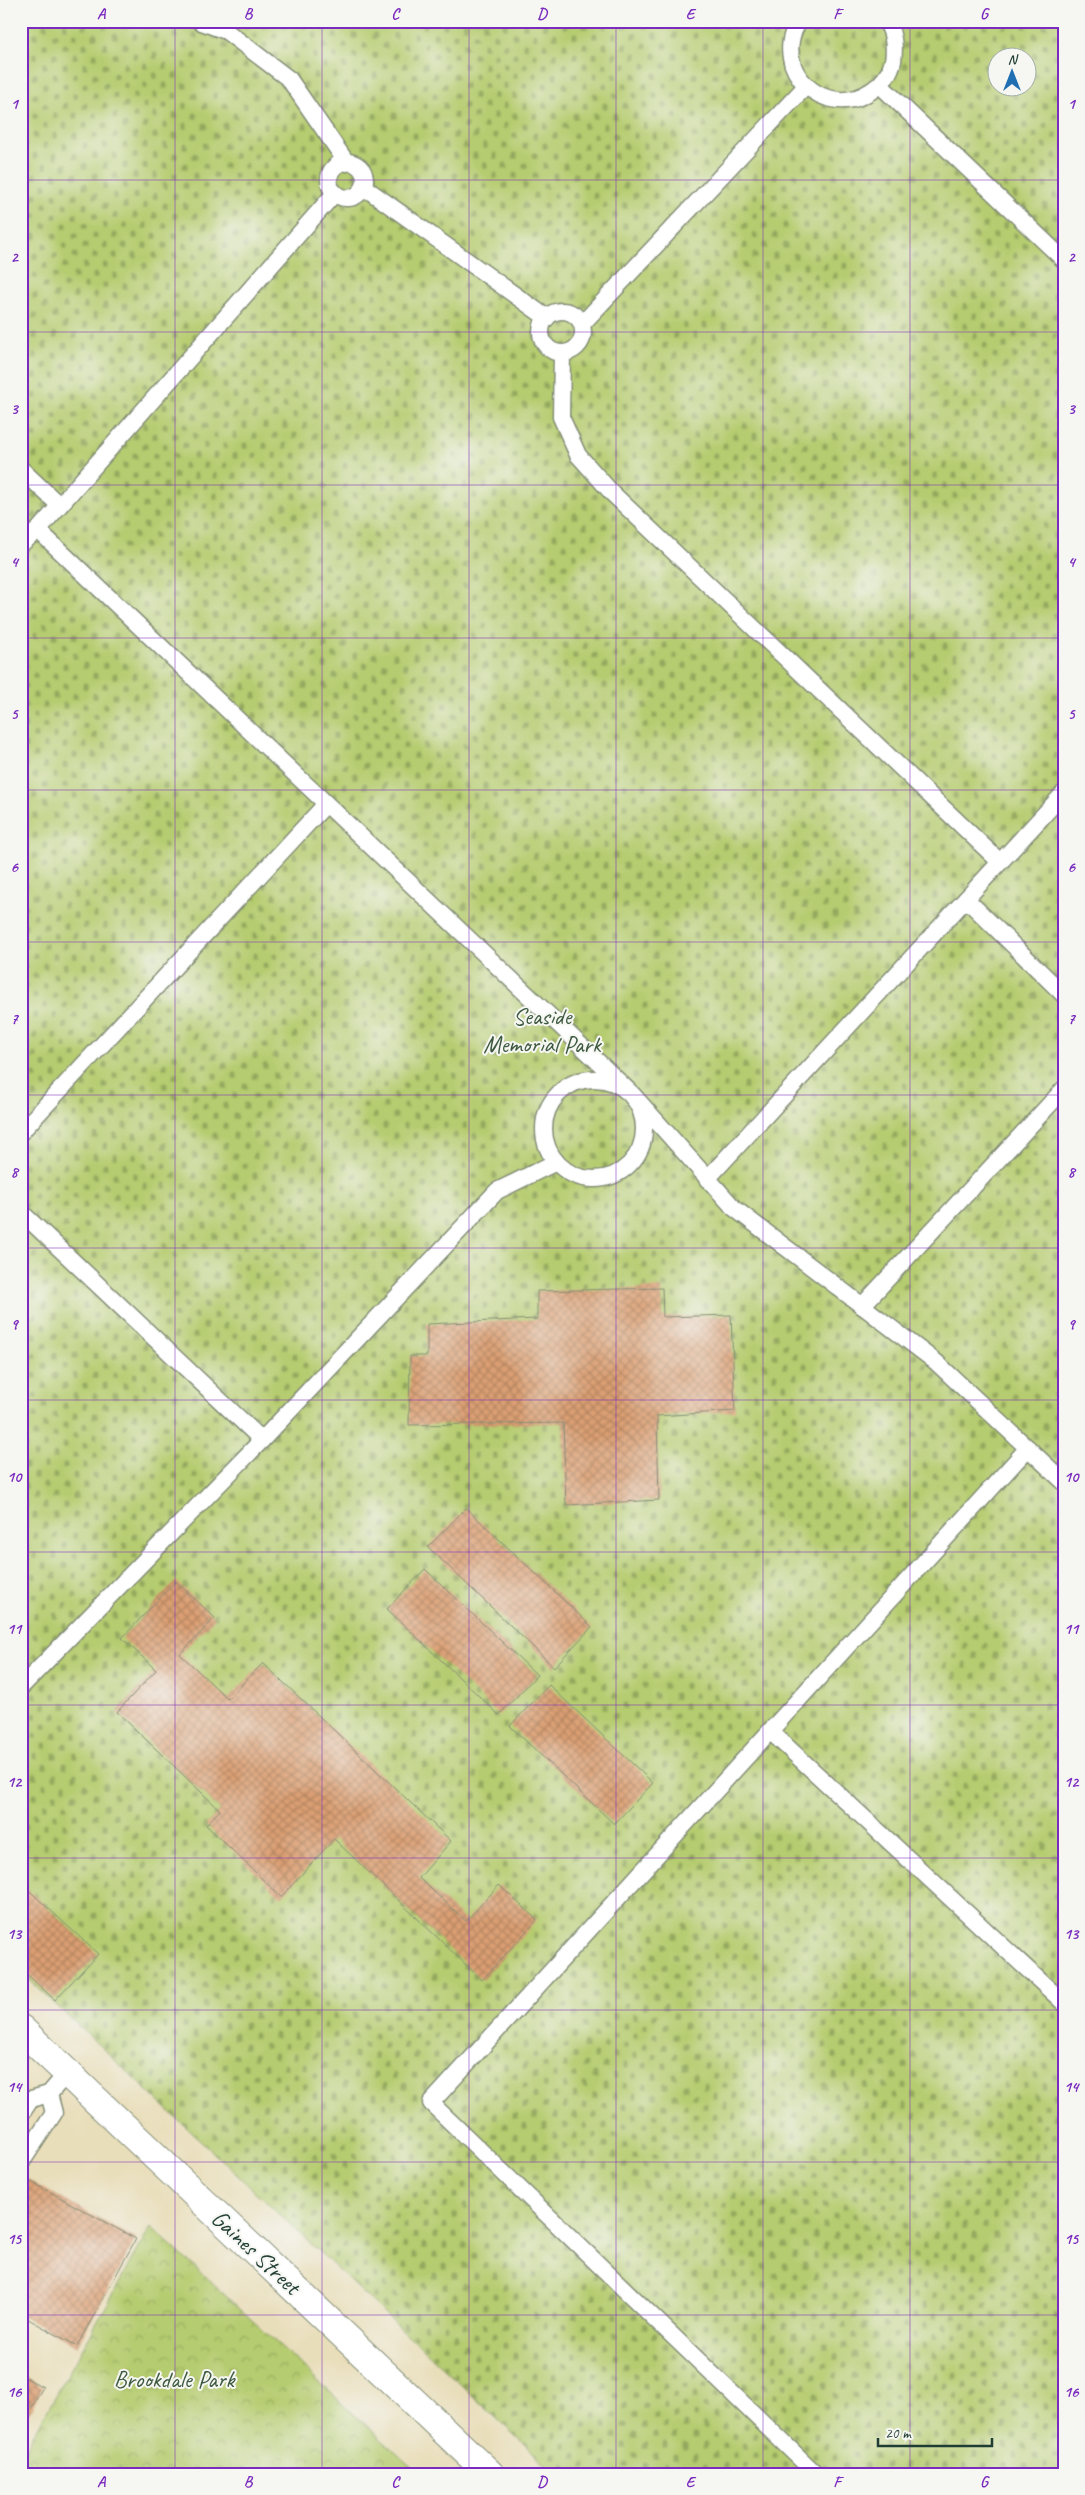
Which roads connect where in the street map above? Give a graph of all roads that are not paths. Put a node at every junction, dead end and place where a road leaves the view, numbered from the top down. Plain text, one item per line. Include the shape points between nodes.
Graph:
1 (199, 21) edge
2 (799, 21) edge
3 (886, 21) edge
4 (806, 86) junction
5 (880, 86) junction
6 (347, 163) junction
7 (364, 187) junction
8 (334, 193) junction
9 (1064, 260) edge
10 (547, 318) junction
11 (582, 324) junction
12 (562, 353) junction
13 (21, 469) edge
14 (58, 504) junction
15 (38, 530) junction
16 (21, 544) edge
17 (1064, 793) edge
18 (326, 804) junction
19 (1000, 862) junction
20 (966, 899) junction
21 (1064, 995) edge
22 (1064, 1089) edge
23 (632, 1095) junction
24 (21, 1132) edge
25 (556, 1162) junction
26 (707, 1179) junction
27 (21, 1212) edge
28 (862, 1306) junction
29 (262, 1440) junction
30 (1028, 1448) junction
31 (1064, 1482) edge
32 (21, 1687) edge
33 (770, 1731) junction
34 (1064, 2003) edge
35 (21, 2029) edge
36 (67, 2073) junction
37 (49, 2094) junction
38 (21, 2114) edge
39 (21, 2163) edge
40 (490, 2474) edge
41 (816, 2474) edge

1 - 6 lane via 226,31 289,79
2 - 4 lane via 790,50 794,70
3 - 5 lane via 891,28 895,48 892,68
4 - 5 lane via 823,97 843,101 863,97
4 - 11 lane
5 - 9 lane
6 - 7 lane via 360,168
6 - 8 lane via 334,168 331,174
7 - 8 lane via 360,193 347,198
7 - 10 lane
8 - 14 lane
10 - 11 lane via 553,312 562,311 577,317
10 - 12 lane via 542,324 543,341 547,348
11 - 12 lane via 583,332 577,347
12 - 19 lane via 561,417 578,455 619,499
13 - 14 lane
14 - 15 lane
15 - 16 lane
15 - 18 lane
17 - 19 lane
18 - 23 lane
18 - 24 lane
19 - 20 lane
20 - 21 lane
20 - 26 lane
22 - 28 lane
23 - 25 lane via 617,1083 597,1078 578,1081 560,1091 548,1106 543,1126 546,1145
23 - 25 lane via 643,1113 645,1132 640,1152 628,1167 610,1177 591,1180 571,1175
23 - 26 lane
25 - 29 lane via 498,1191
26 - 28 lane via 734,1208
27 - 29 lane
28 - 30 lane via 936,1362
29 - 32 lane
30 - 31 lane
30 - 33 lane
33 - 34 lane
33 - 41 lane via 431,2103
35 - 36 street, Gaines Street
36 - 37 lane
36 - 40 street, Gaines Street
37 - 38 lane via 31,2099
37 - 39 lane via 54,2113

